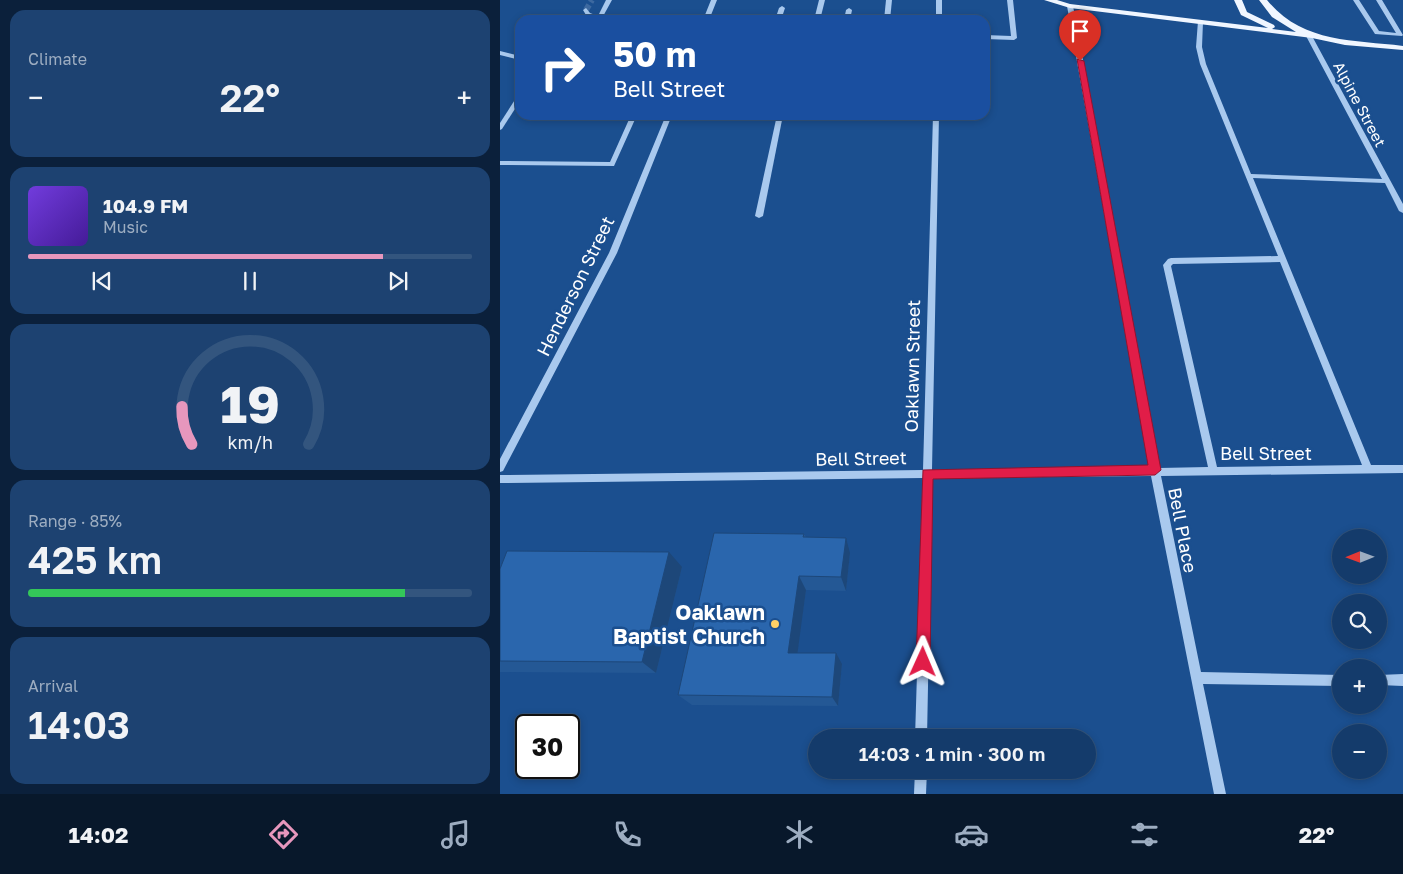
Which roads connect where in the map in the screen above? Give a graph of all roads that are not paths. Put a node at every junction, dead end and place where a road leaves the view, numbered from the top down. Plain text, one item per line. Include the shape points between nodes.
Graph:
1 (609, 0) edge
2 (714, 0) edge
3 (822, 0) edge
4 (889, 0) edge
5 (939, 0) edge
6 (1010, 0) edge
7 (1048, 0) edge
8 (1238, 0) edge
9 (1263, 0) edge
10 (1356, 0) edge
11 (1379, 0) edge
12 (1070, 6) junction
13 (782, 8) dead end
14 (586, 10) dead end
15 (849, 10) dead end
16 (590, 15) edge
17 (601, 15) edge
18 (708, 15) edge
19 (780, 15) edge
20 (818, 15) edge
21 (848, 15) edge
22 (888, 15) edge
23 (939, 15) edge
24 (1200, 22) junction
25 (1309, 36) junction
26 (990, 38) edge
27 (1403, 48) edge
28 (500, 52) edge
29 (515, 56) edge
30 (515, 104) edge
31 (511, 111) junction
32 (515, 111) edge
33 (632, 120) edge
34 (666, 120) edge
35 (779, 120) edge
36 (936, 120) edge
37 (500, 128) edge
38 (500, 163) edge
39 (1249, 176) junction
40 (1387, 181) junction
41 (1403, 211) edge
42 (759, 216) dead end
43 (1283, 260) junction
44 (500, 468) edge
45 (1368, 469) junction
46 (1403, 469) edge
47 (1155, 470) junction
48 (1212, 470) junction
49 (927, 473) junction
50 (500, 479) edge
51 (1196, 678) junction
52 (1332, 680) edge
53 (1387, 680) edge
54 (1403, 680) edge
55 (921, 729) edge
56 (921, 779) edge
57 (920, 794) edge
58 (1220, 794) edge

1 - 17 street
2 - 18 street
3 - 20 street
4 - 22 street
5 - 23 street
6 - 26 street via 1014,38
7 - 12 main road
8 - 25 main road via 1244,13 1253,20
9 - 25 main road via 1287,26
10 - 11 street via 1377,33 1400,35
12 - 24 main road
12 - 47 street, Bell Place
13 - 19 street
14 - 16 street
15 - 21 street
24 - 25 main road
24 - 39 lane via 1199,46 1203,64
25 - 27 main road
25 - 40 street, Alpine Street
28 - 29 street
30 - 31 street
31 - 32 street
31 - 37 street
33 - 38 street via 612,164
34 - 44 street, Henderson Street via 613,253
35 - 42 street
36 - 49 street, Oaklawn Street
39 - 40 street
39 - 43 lane
40 - 41 street, Alpine Street
43 - 45 lane
43 - 48 street via 1171,261 1168,265
45 - 46 street, Bell Street
45 - 48 street, Bell Street
47 - 48 street, Bell Street
47 - 49 street, Bell Street
47 - 51 street, Bell Place
49 - 50 street, Bell Street
49 - 55 street, Oaklawn Street
51 - 52 street
51 - 58 street, Bell Place
53 - 54 lane
56 - 57 street

